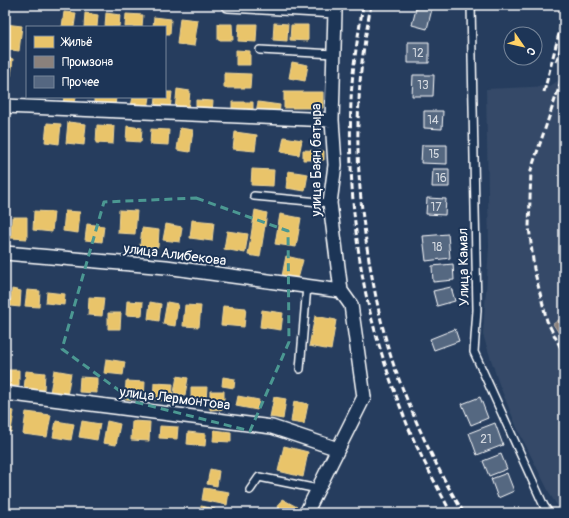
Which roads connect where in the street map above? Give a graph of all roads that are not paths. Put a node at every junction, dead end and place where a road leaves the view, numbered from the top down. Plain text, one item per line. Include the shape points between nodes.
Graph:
1 (228, 5) edge
2 (471, 5) edge
3 (333, 8) edge
4 (260, 50) dead end
5 (334, 54) junction
6 (5, 106) edge
7 (332, 120) junction
8 (254, 196) dead end
9 (330, 203) junction
10 (5, 253) edge
11 (307, 286) junction
12 (341, 291) junction
13 (300, 369) dead end
14 (5, 393) edge
15 (338, 449) junction
16 (318, 489) junction
17 (250, 490) dead end
18 (306, 513) edge
19 (549, 513) edge

1 - 3 street
2 - 19 lane, Улица Камал via 477,310 474,352
3 - 5 street, улица Баян батыра
4 - 5 lane
5 - 7 street, улица Баян батыра
6 - 7 street
7 - 9 street, улица Баян батыра via 335,165
8 - 9 lane
9 - 12 street, улица Баян батыра
10 - 11 street, улица Алибекова via 166,268
11 - 12 street, улица Алибекова
11 - 13 lane
12 - 15 street, улица Баян батыра via 351,305 364,397
14 - 15 street, улица Лермонтова via 272,427
15 - 16 street, улица Баян батыра
16 - 17 lane via 259,477
16 - 18 street, улица Баян батыра

